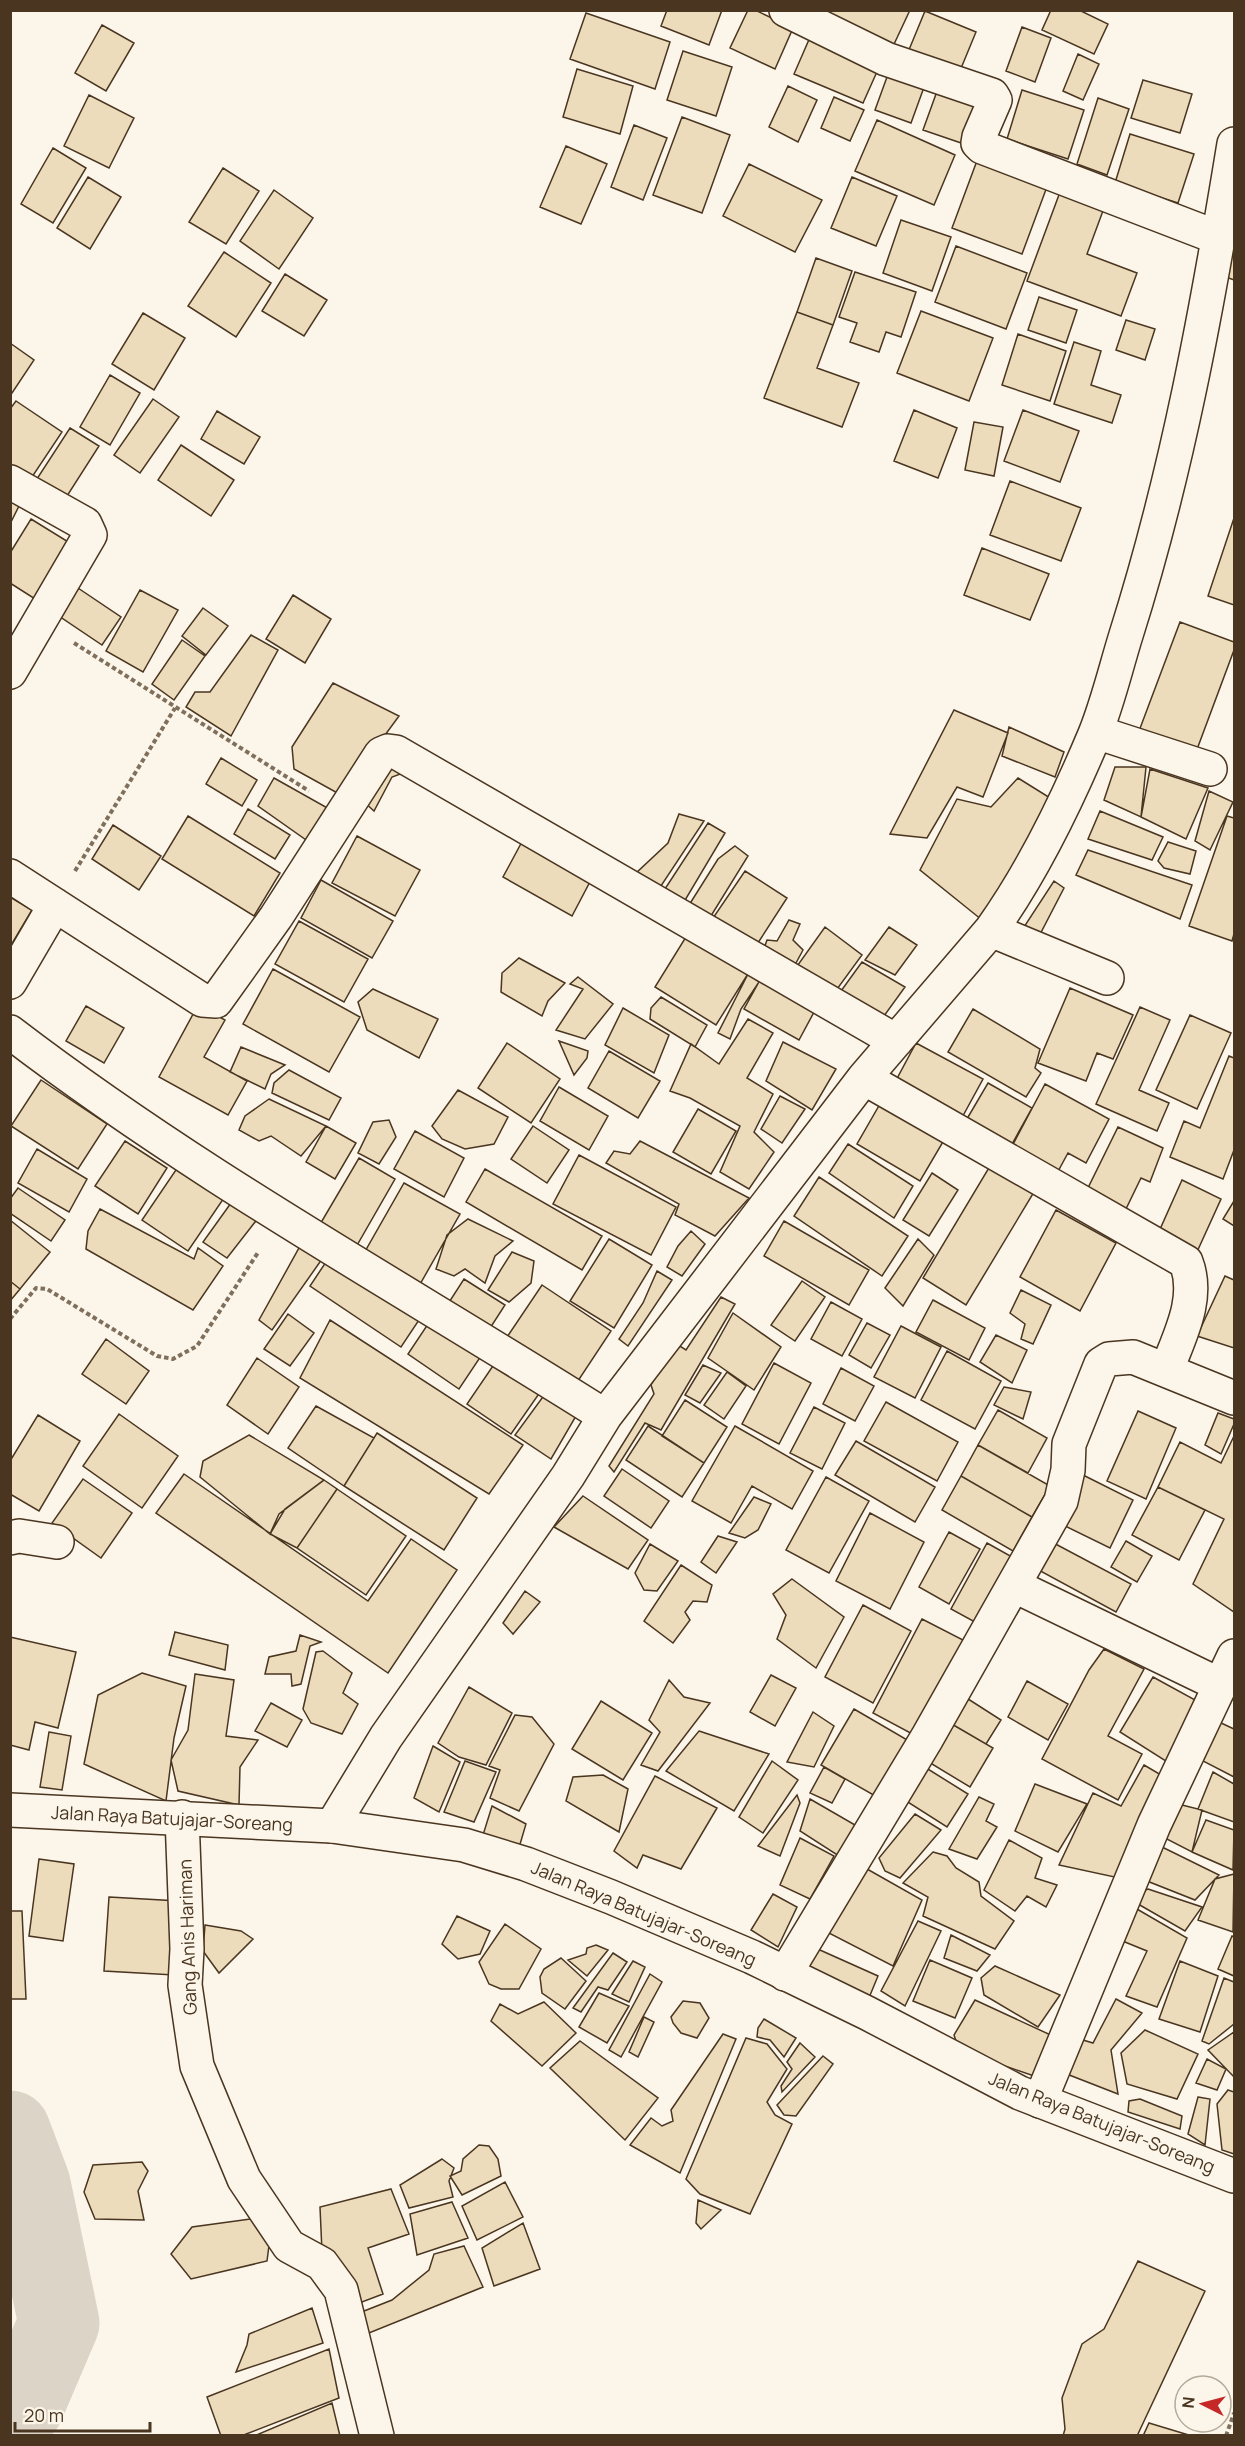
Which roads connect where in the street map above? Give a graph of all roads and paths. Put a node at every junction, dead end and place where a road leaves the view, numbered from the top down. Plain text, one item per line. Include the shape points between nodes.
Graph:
1 (786, 10) edge
2 (1234, 144) edge
3 (1219, 238) junction
4 (10, 482) edge
5 (41, 621) junction
6 (10, 672) edge
7 (175, 708) junction
8 (1096, 732) junction
9 (1210, 769) dead end
10 (343, 812) junction
11 (10, 876) edge
12 (55, 905) junction
13 (991, 930) junction
14 (1107, 978) dead end
15 (10, 982) edge
16 (10, 1032) edge
17 (896, 1041) junction
18 (864, 1078) junction
19 (281, 1218) junction
20 (10, 1319) edge
21 (1167, 1369) junction
22 (1234, 1398) edge
23 (605, 1416) junction
24 (10, 1538) edge
25 (57, 1542) dead end
26 (1015, 1586) junction
27 (1234, 1656) edge
28 (1221, 1704) edge
29 (10, 1810) edge
30 (182, 1817) junction
31 (332, 1826) junction
32 (785, 1974) junction
33 (1040, 2101) junction
34 (1234, 2176) edge
35 (1234, 2413) edge
36 (377, 2436) edge
37 (1226, 2436) edge

1 - 3 main road via 886,59 992,95 995,100 979,137 982,147
2 - 3 main road
3 - 8 main road via 1169,486
4 - 5 main road via 90,529
5 - 6 main road
5 - 7 path
7 - 10 path
7 - 12 path
8 - 9 main road
8 - 13 main road via 1051,829
10 - 12 main road via 216,1001 202,999
10 - 17 main road via 381,754 396,752
11 - 12 main road
12 - 15 main road
13 - 14 main road
13 - 17 main road
16 - 19 main road via 68,1076
17 - 18 main road
18 - 21 main road via 1186,1262 1191,1285 1189,1312
18 - 23 main road
19 - 20 path via 197,1346 173,1359 157,1356 47,1289 36,1288
19 - 23 main road
21 - 22 main road
21 - 26 main road via 1133,1357 1109,1359 1101,1364 1069,1444 1062,1501
23 - 31 main road via 568,1476 386,1737
24 - 25 main road
26 - 28 main road
26 - 32 main road
27 - 28 main road
28 - 33 main road via 1154,1825
29 - 30 main road, Jalan Raya Batujajar-Soreang
30 - 31 main road, Jalan Raya Batujajar-Soreang
30 - 36 main road, Gang Anis Hariman via 185,1985 197,2066 244,2179 289,2246 322,2265 341,2290
31 - 32 main road, Jalan Raya Batujajar-Soreang via 464,1845 526,1864
32 - 33 main road, Jalan Raya Batujajar-Soreang
33 - 34 main road, Jalan Raya Batujajar-Soreang
35 - 37 path

